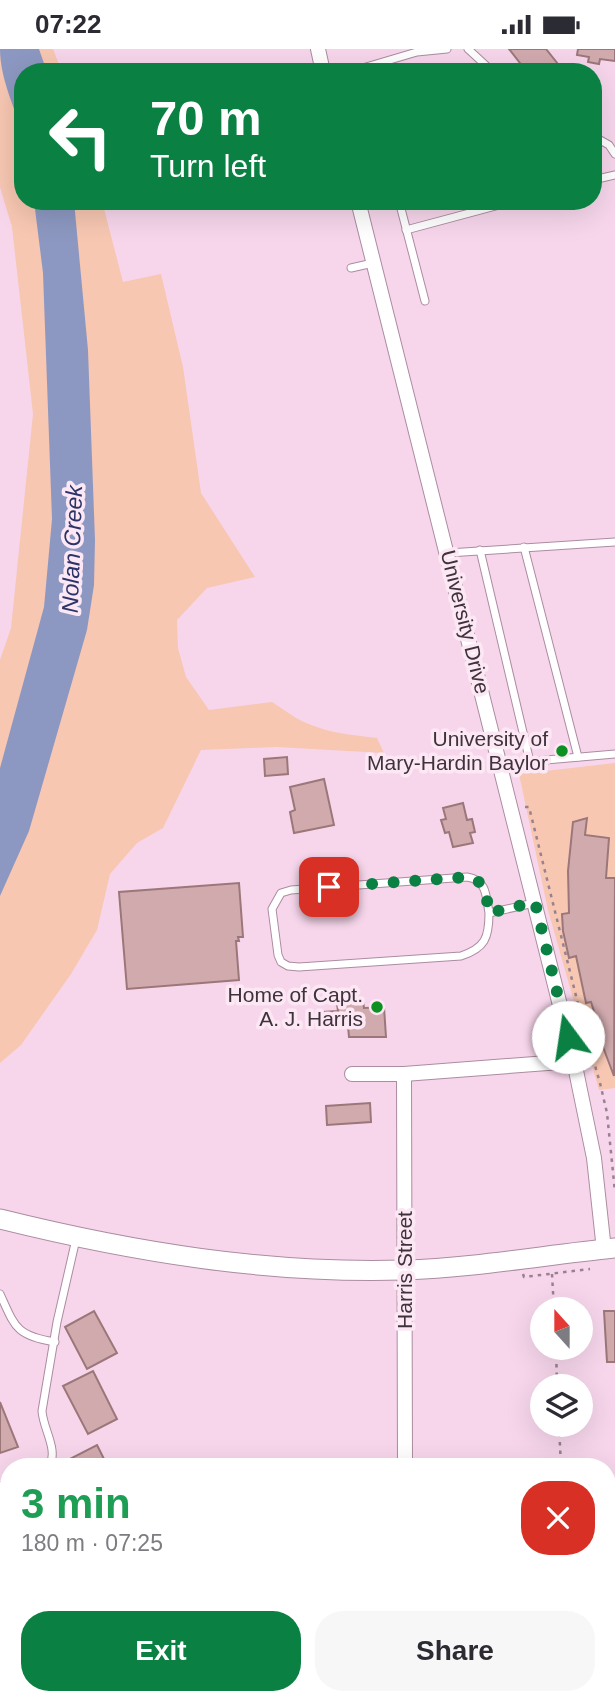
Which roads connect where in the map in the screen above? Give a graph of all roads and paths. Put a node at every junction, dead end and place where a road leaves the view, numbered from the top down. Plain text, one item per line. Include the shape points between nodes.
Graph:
1 (447, 49) edge
2 (468, 49) edge
3 (417, 51) edge
4 (384, 63) edge
5 (484, 63) edge
6 (602, 141) edge
7 (615, 154) edge
8 (360, 210) edge
9 (400, 210) edge
10 (480, 210) edge
11 (406, 230) junction
12 (373, 263) junction
13 (351, 268) dead end
14 (425, 301) dead end
15 (615, 542) edge
16 (524, 547) junction
17 (480, 549) junction
18 (447, 553) junction
19 (505, 725) dead end
20 (615, 754) edge
21 (578, 757) junction
22 (530, 762) junction
23 (508, 764) junction
24 (524, 807) dead end
25 (535, 902) junction
26 (489, 913) junction
27 (574, 1061) junction
28 (352, 1074) dead end
29 (404, 1074) junction
30 (615, 1192) edge
31 (0, 1219) edge
32 (76, 1238) junction
33 (609, 1249) edge
34 (405, 1270) junction
35 (552, 1274) dead end
36 (0, 1294) edge
37 (553, 1297) edge
38 (55, 1342) junction
39 (560, 1437) edge
40 (52, 1458) edge
41 (405, 1458) edge
42 (561, 1458) edge

1 - 3 lane
2 - 5 lane
3 - 4 lane
6 - 7 lane
8 - 12 street, University Drive
9 - 11 lane
10 - 11 lane
11 - 14 lane
12 - 13 lane
12 - 18 street, University Drive
15 - 16 lane
16 - 17 lane
16 - 21 lane
17 - 18 lane
17 - 22 lane
18 - 23 street, University Drive
19 - 23 path
20 - 21 lane
21 - 22 lane
22 - 23 lane
23 - 25 street, University Drive
24 - 30 path via 529,807 600,1083
25 - 26 lane
25 - 27 street, University Drive
26 - 26 lane via 482,883 467,877 291,890 281,893 272,909 281,962 299,967 461,956 483,944 489,932
27 - 29 street
27 - 33 street, University Drive
28 - 29 street
29 - 34 street, Harris Street
31 - 32 street
32 - 34 street via 229,1264
32 - 38 lane
33 - 34 street
34 - 41 street, Harris Street
35 - 37 path
36 - 38 lane via 14,1325 33,1339
38 - 40 lane via 42,1411
39 - 42 path

